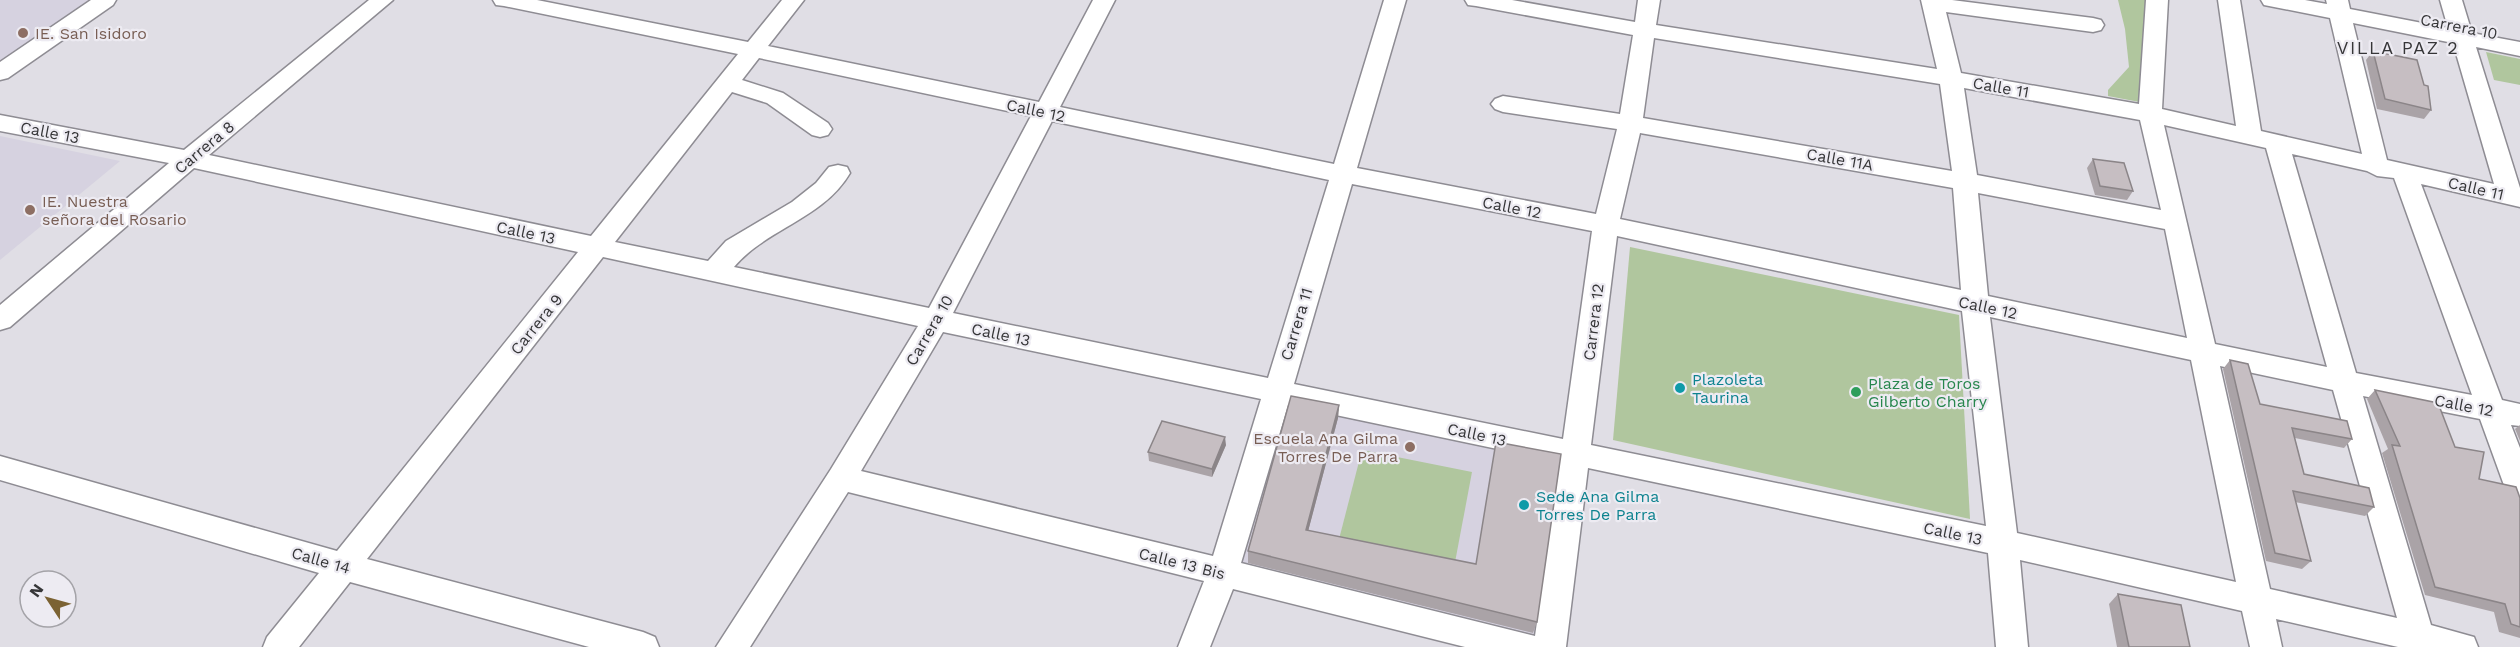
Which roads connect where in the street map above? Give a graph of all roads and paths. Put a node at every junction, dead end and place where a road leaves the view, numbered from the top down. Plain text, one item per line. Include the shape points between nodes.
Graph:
1 (105, 0) edge
2 (382, 0) edge
3 (504, 0) edge
4 (793, 0) edge
5 (1104, 0) edge
6 (1395, 0) edge
7 (1476, 0) edge
8 (1649, 0) edge
9 (2157, 0) edge
10 (2229, 0) edge
11 (2272, 0) edge
12 (2451, 0) edge
13 (1933, 2) edge
14 (2335, 4) edge
15 (2093, 25) dead end
16 (1644, 30) junction
17 (2460, 32) junction
18 (2520, 37) edge
19 (2520, 49) edge
20 (754, 50) junction
21 (0, 73) edge
22 (1951, 78) junction
23 (728, 83) junction
24 (1503, 104) dead end
25 (1044, 111) junction
26 (2150, 114) junction
27 (0, 123) edge
28 (1630, 123) junction
29 (820, 129) dead end
30 (2263, 139) junction
31 (189, 159) junction
32 (2377, 168) junction
33 (2404, 172) junction
34 (838, 173) dead end
35 (1342, 174) junction
36 (1965, 180) junction
37 (2515, 197) edge
38 (2176, 222) junction
39 (1606, 225) junction
40 (598, 247) junction
41 (714, 272) junction
42 (1975, 305) junction
43 (0, 320) edge
44 (936, 320) junction
45 (2204, 352) junction
46 (2345, 382) junction
47 (1276, 391) junction
48 (2492, 411) junction
49 (2520, 415) edge
50 (1576, 455) junction
51 (0, 468) edge
52 (841, 478) junction
53 (2520, 488) edge
54 (2003, 543) junction
55 (342, 566) junction
56 (1223, 573) junction
57 (2256, 601) junction
58 (2419, 642) edge
59 (279, 647) edge
60 (642, 647) edge
61 (732, 647) edge
62 (1194, 647) edge
63 (1524, 647) edge
64 (1550, 647) edge
65 (2012, 647) edge
66 (2266, 647) edge
67 (2462, 647) edge

1 - 21 street
2 - 31 street, Carrera 8
3 - 20 street, Calle 12
4 - 20 street, Carrera 9
5 - 25 street, Carrera 10
6 - 35 street, Carrera 11
7 - 16 street, Calle 11
8 - 16 street, Carrera 12
9 - 26 street
10 - 30 street
11 - 14 street, Carrera 10
12 - 17 street
13 - 15 street
13 - 22 street, Calle 13
14 - 17 street, Carrera 10
14 - 32 street
16 - 22 street, Calle 11
16 - 28 street, Carrera 12
17 - 18 street, Carrera 10
17 - 19 street, Carrera 10
17 - 37 street
20 - 23 street, Carrera 9
20 - 25 street, Calle 12
22 - 26 street, Calle 11
22 - 36 street, Calle 13
23 - 29 street via 775,98
23 - 40 street, Carrera 9
24 - 28 street, Calle 11A
25 - 35 street, Calle 12
25 - 44 street, Carrera 10
26 - 30 street, Calle 11
26 - 38 street
27 - 31 street, Calle 13
28 - 36 street, Calle 11A
28 - 39 street, Carrera 12
30 - 32 street, Calle 11
30 - 46 street
31 - 40 street, Calle 13
31 - 43 street, Carrera 8
32 - 33 street, Calle 11
33 - 37 street, Calle 11
33 - 48 street
34 - 41 street via 801,208 735,248
35 - 39 street, Calle 12
35 - 47 street, Carrera 11
36 - 38 street, Calle 11A
36 - 42 street, Calle 13
38 - 45 street
39 - 42 street, Calle 12
39 - 50 street, Carrera 12
40 - 41 street, Calle 13
40 - 55 street, Carrera 9
41 - 44 street, Calle 13
42 - 45 street, Calle 12
42 - 54 street, Calle 13
44 - 47 street, Calle 13
44 - 52 street, Carrera 10
45 - 46 street, Calle 12
45 - 57 street
46 - 48 street, Calle 12
46 - 58 street
47 - 50 street, Calle 13
47 - 56 street, Carrera 11
48 - 49 street, Calle 12
48 - 53 street
50 - 54 street, Calle 13
50 - 64 street, Carrera 12
51 - 55 street, Calle 14
52 - 56 street, Calle 13 Bis
52 - 61 street, Carrera 10
54 - 57 street, Calle 13
54 - 65 street, Calle 13
55 - 59 street, Carrera 9
55 - 60 street, Calle 14
56 - 62 street, Carrera 11
56 - 63 street, Calle 13 Bis
57 - 58 street, Calle 13
57 - 66 street
58 - 67 street, Calle 13

